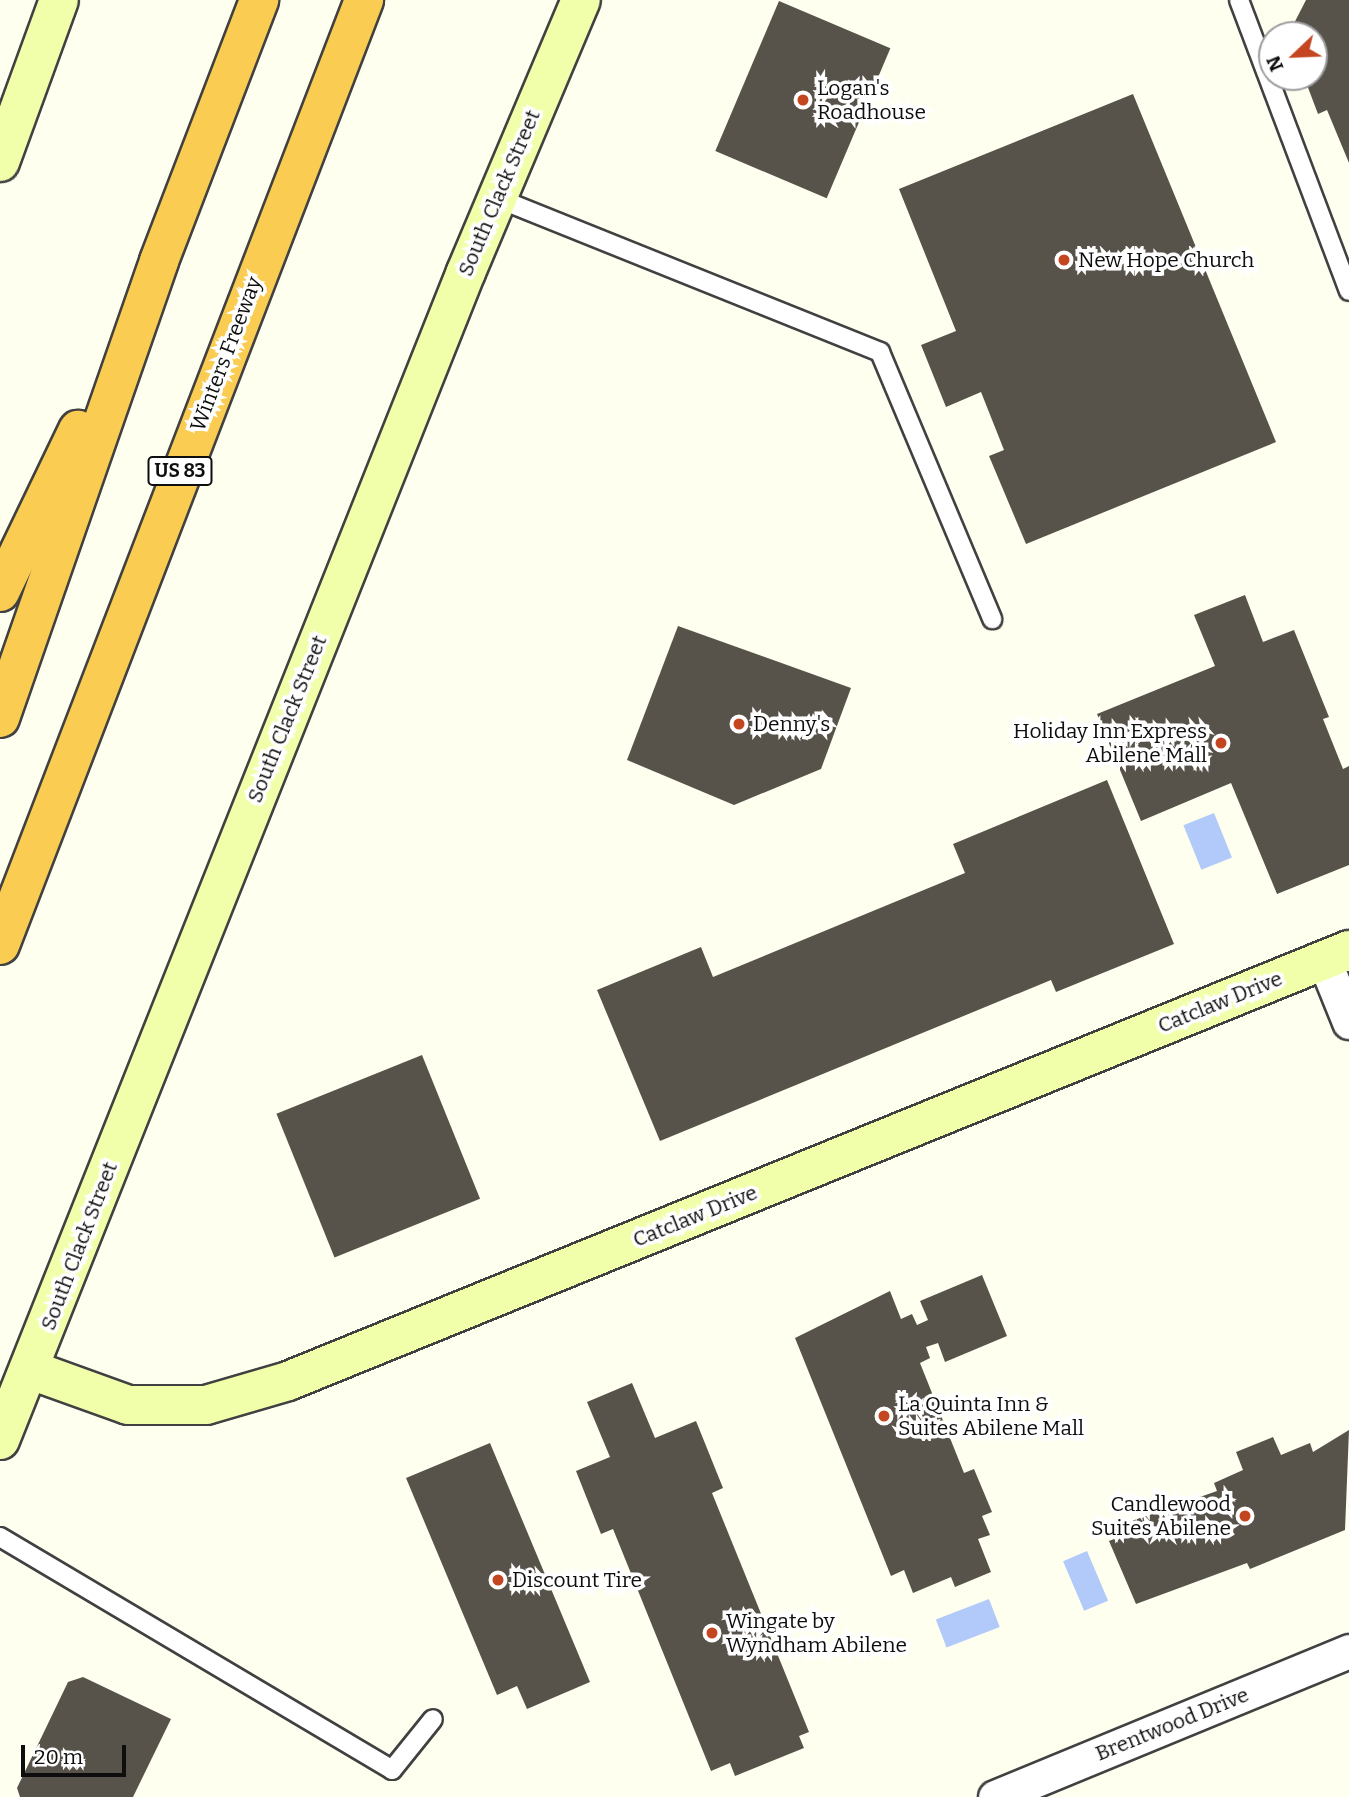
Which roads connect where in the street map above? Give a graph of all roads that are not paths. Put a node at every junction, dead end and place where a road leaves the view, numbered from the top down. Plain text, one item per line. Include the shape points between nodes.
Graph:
1 (59, 0) edge
2 (259, 0) edge
3 (364, 0) edge
4 (581, 0) edge
5 (1239, 0) edge
6 (0, 162) edge
7 (497, 198) junction
8 (159, 261) junction
9 (1349, 291) edge
10 (0, 592) edge
11 (992, 619) dead end
12 (0, 718) edge
13 (0, 945) edge
14 (1336, 955) edge
15 (1349, 1022) edge
16 (30, 1370) junction
17 (0, 1440) edge
18 (0, 1537) edge
19 (1349, 1651) edge
20 (433, 1719) dead end
21 (995, 1797) edge

1 - 6 main road
2 - 8 highway
3 - 13 highway, Winters Freeway / US 83
4 - 7 main road, South Clack Street
5 - 9 lane
7 - 11 lane via 880,352
7 - 16 main road, South Clack Street
8 - 10 highway
8 - 12 highway
14 - 15 street
14 - 16 main road, Catclaw Drive via 288,1381 206,1405 128,1405
16 - 17 main road, South Clack Street
18 - 20 lane via 392,1770
19 - 21 street, Brentwood Drive

